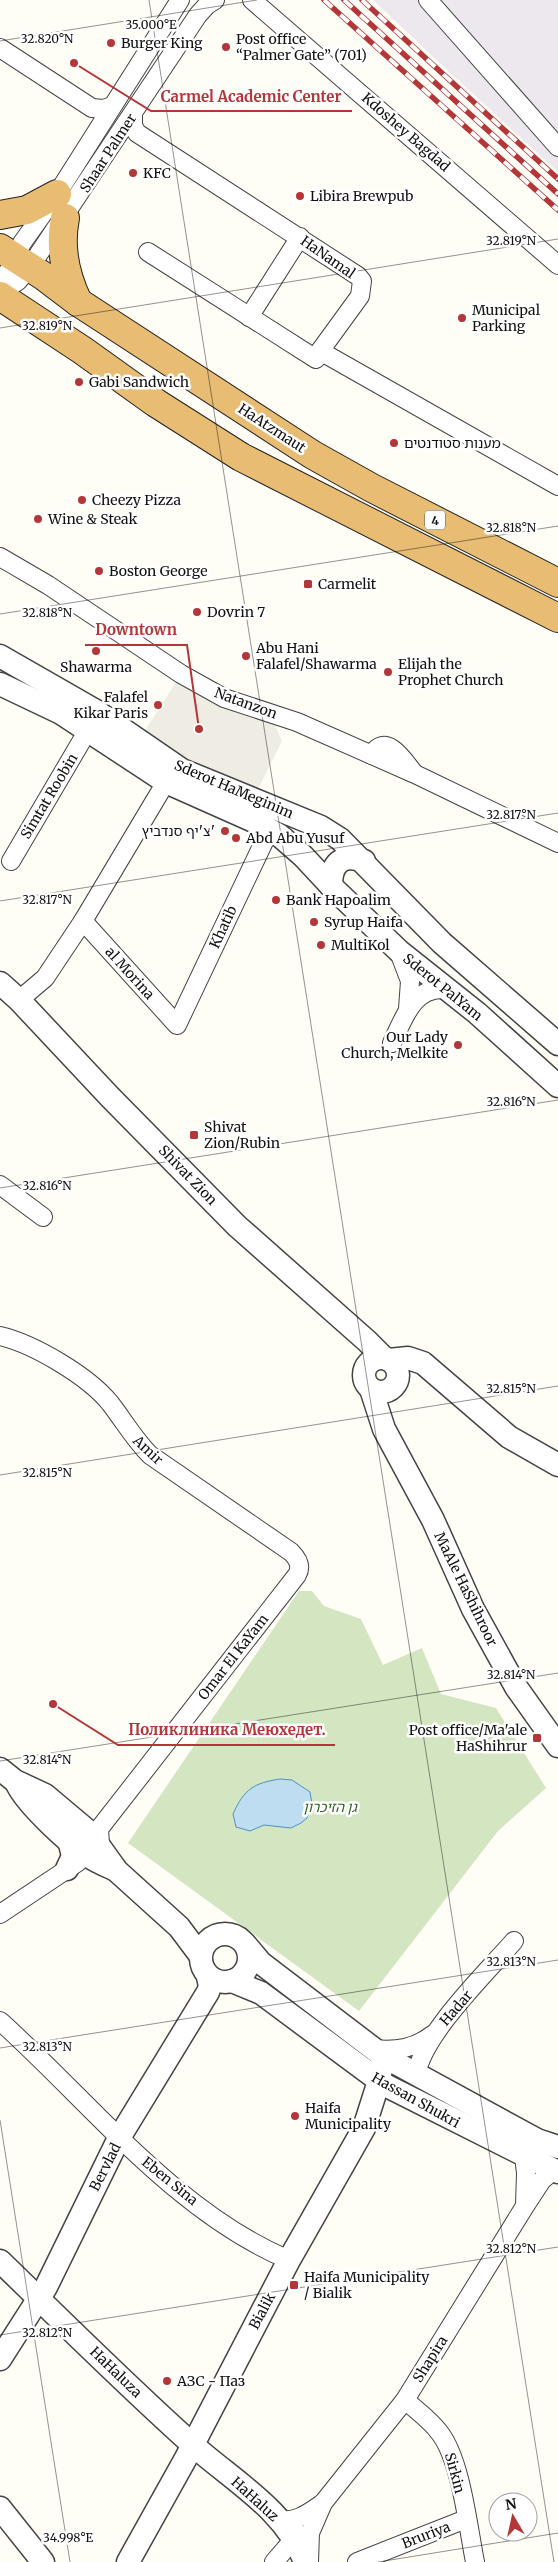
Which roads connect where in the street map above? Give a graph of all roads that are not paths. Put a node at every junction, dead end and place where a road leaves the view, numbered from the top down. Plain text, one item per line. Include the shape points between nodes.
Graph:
1 (180, 0) edge
2 (215, 0) edge
3 (252, 0) edge
4 (428, 0) edge
5 (0, 48) edge
6 (112, 106) junction
7 (133, 114) junction
8 (558, 147) edge
9 (61, 206) junction
10 (0, 216) edge
11 (300, 237) junction
12 (148, 252) dead end
13 (558, 264) edge
14 (10, 274) edge
15 (0, 288) edge
16 (78, 302) junction
17 (250, 317) junction
18 (320, 351) junction
19 (558, 486) edge
20 (0, 557) edge
21 (558, 583) edge
22 (558, 618) edge
23 (0, 656) edge
24 (0, 684) edge
25 (88, 730) junction
26 (166, 782) junction
27 (270, 829) junction
28 (558, 843) edge
29 (10, 861) dead end
30 (364, 861) junction
31 (330, 886) junction
32 (83, 921) junction
33 (399, 952) junction
34 (0, 983) edge
35 (444, 988) junction
36 (19, 1000) junction
37 (408, 1009) junction
38 (177, 1025) joint
39 (392, 1043) dead end
40 (558, 1044) edge
41 (558, 1086) edge
42 (0, 1185) edge
43 (43, 1217) dead end
44 (0, 1336) edge
45 (387, 1375) junction
46 (558, 1465) edge
47 (299, 1565) joint
48 (558, 1746) edge
49 (8, 1775) edge
50 (69, 1840) junction
51 (103, 1857) junction
52 (66, 1869) junction
53 (0, 1914) edge
54 (179, 1927) junction
55 (220, 1934) junction
56 (514, 1941) dead end
57 (245, 1944) junction
58 (200, 1955) junction
59 (208, 1977) junction
60 (232, 1982) junction
61 (0, 2021) edge
62 (438, 2030) junction
63 (378, 2052) junction
64 (416, 2074) junction
65 (379, 2081) junction
66 (410, 2099) junction
67 (364, 2128) junction
68 (119, 2138) junction
69 (558, 2147) edge
70 (524, 2156) junction
71 (557, 2170) edge
72 (525, 2206) junction
73 (289, 2260) junction
74 (0, 2261) edge
75 (39, 2299) junction
76 (0, 2359) edge
77 (404, 2400) junction
78 (192, 2445) junction
79 (323, 2503) junction
80 (0, 2508) edge
81 (466, 2519) junction
82 (290, 2530) junction
83 (41, 2560) edge
84 (128, 2562) edge
85 (274, 2562) edge
86 (307, 2562) edge
87 (357, 2562) edge
88 (475, 2562) edge

1 - 6 street, Shaar Palmer
2 - 7 street, Shaar Palmer via 198,15
3 - 13 street, Kdoshey Bagdad
4 - 8 street
5 - 6 street via 92,108
6 - 9 street, Shaar Palmer
7 - 9 street, Shaar Palmer
7 - 11 street, HaNamal via 137,133
9 - 10 highway
9 - 14 street, Shaar Palmer
9 - 14 street, Shaar Palmer
9 - 16 highway via 64,263
11 - 17 street
11 - 18 street, HaNamal via 354,272 362,282 360,296
12 - 17 street
14 - 15 street, Shaar Palmer
14 - 16 highway, HaAtzmaut / 4
14 - 22 highway, 4 via 82,350 156,404 241,457
16 - 21 highway, HaAtzmaut / 4 via 313,455
17 - 18 street via 316,359
18 - 19 street
20 - 28 street, Natanzon via 180,674 224,698 297,722 372,755 379,747 391,747 415,774
23 - 30 street, Sderot HaMeginim via 96,712 182,770 321,827
24 - 25 street, Sderot HaMeginim
25 - 26 street, Sderot HaMeginim
25 - 29 street, Simtat Roobin
26 - 27 street, Sderot HaMeginim
26 - 32 street
27 - 31 street, Sderot HaMeginim via 303,856
27 - 38 street, Khatib
30 - 31 street via 352,858 338,862 332,870
30 - 40 street via 442,944
31 - 33 street, Sderot PalYam
32 - 36 street via 45,978
32 - 38 street, al Morina
33 - 35 street, Sderot PalYam
33 - 37 street via 410,981
34 - 36 street, Shivat Zion
35 - 37 street via 420,995
35 - 41 street, Sderot PalYam via 483,1018
36 - 45 street, Shivat Zion via 237,1226 367,1340
37 - 39 street
42 - 43 street
44 - 47 street, Amir via 32,1346 90,1384 110,1403 150,1455 291,1552
45 - 46 street via 398,1358 415,1360 430,1368 509,1436
45 - 48 street, MaAle HaShihroor via 384,1429 433,1520 473,1609 516,1687
47 - 51 street, Omar El KaYam via 297,1575 100,1829
49 - 50 street via 33,1806
49 - 51 street via 45,1795
50 - 51 street
50 - 52 street via 72,1856
51 - 52 street
51 - 54 street
52 - 53 street
54 - 55 street
54 - 58 street
55 - 57 street via 234,1935
55 - 58 street via 205,1943
56 - 62 street, Hadar
57 - 60 street via 248,1966
57 - 63 street, Hassan Shukri via 261,1963
58 - 59 street via 200,1963
59 - 60 street
59 - 68 street, Bervlad via 208,1992
60 - 65 street, Hassan Shukri via 261,1993
61 - 68 street, Eben Sina
62 - 63 street, Hadar via 414,2046
62 - 64 street, Hadar via 422,2055
63 - 64 street, Hassan Shukri
63 - 65 street, Bialik
64 - 69 street, Hassan Shukri via 537,2140
65 - 66 street, Hassan Shukri
65 - 67 street, Bialik
66 - 67 street via 385,2107
66 - 70 street, Hassan Shukri
67 - 73 street, Bialik
68 - 73 street, Eben Sina via 231,2230 255,2246
68 - 75 street, Bervlad
70 - 71 street, Hassan Shukri
70 - 72 street
71 - 72 street, Shapira via 542,2180
72 - 77 street, Shapira
73 - 78 street, Bialik
74 - 75 street
75 - 76 street, Bervlad
75 - 78 street, HaHaluza
77 - 79 street, Shapira
77 - 81 street, Sirkin via 439,2431 447,2443
78 - 82 street, HaHaluz
78 - 84 street, Bialik
79 - 82 street, Shapira via 288,2521
79 - 86 street, Shapira via 310,2533
80 - 83 street
81 - 87 street, Bruriya
81 - 88 street, Sirkin
82 - 85 street
82 - 86 street, HaHaluz

